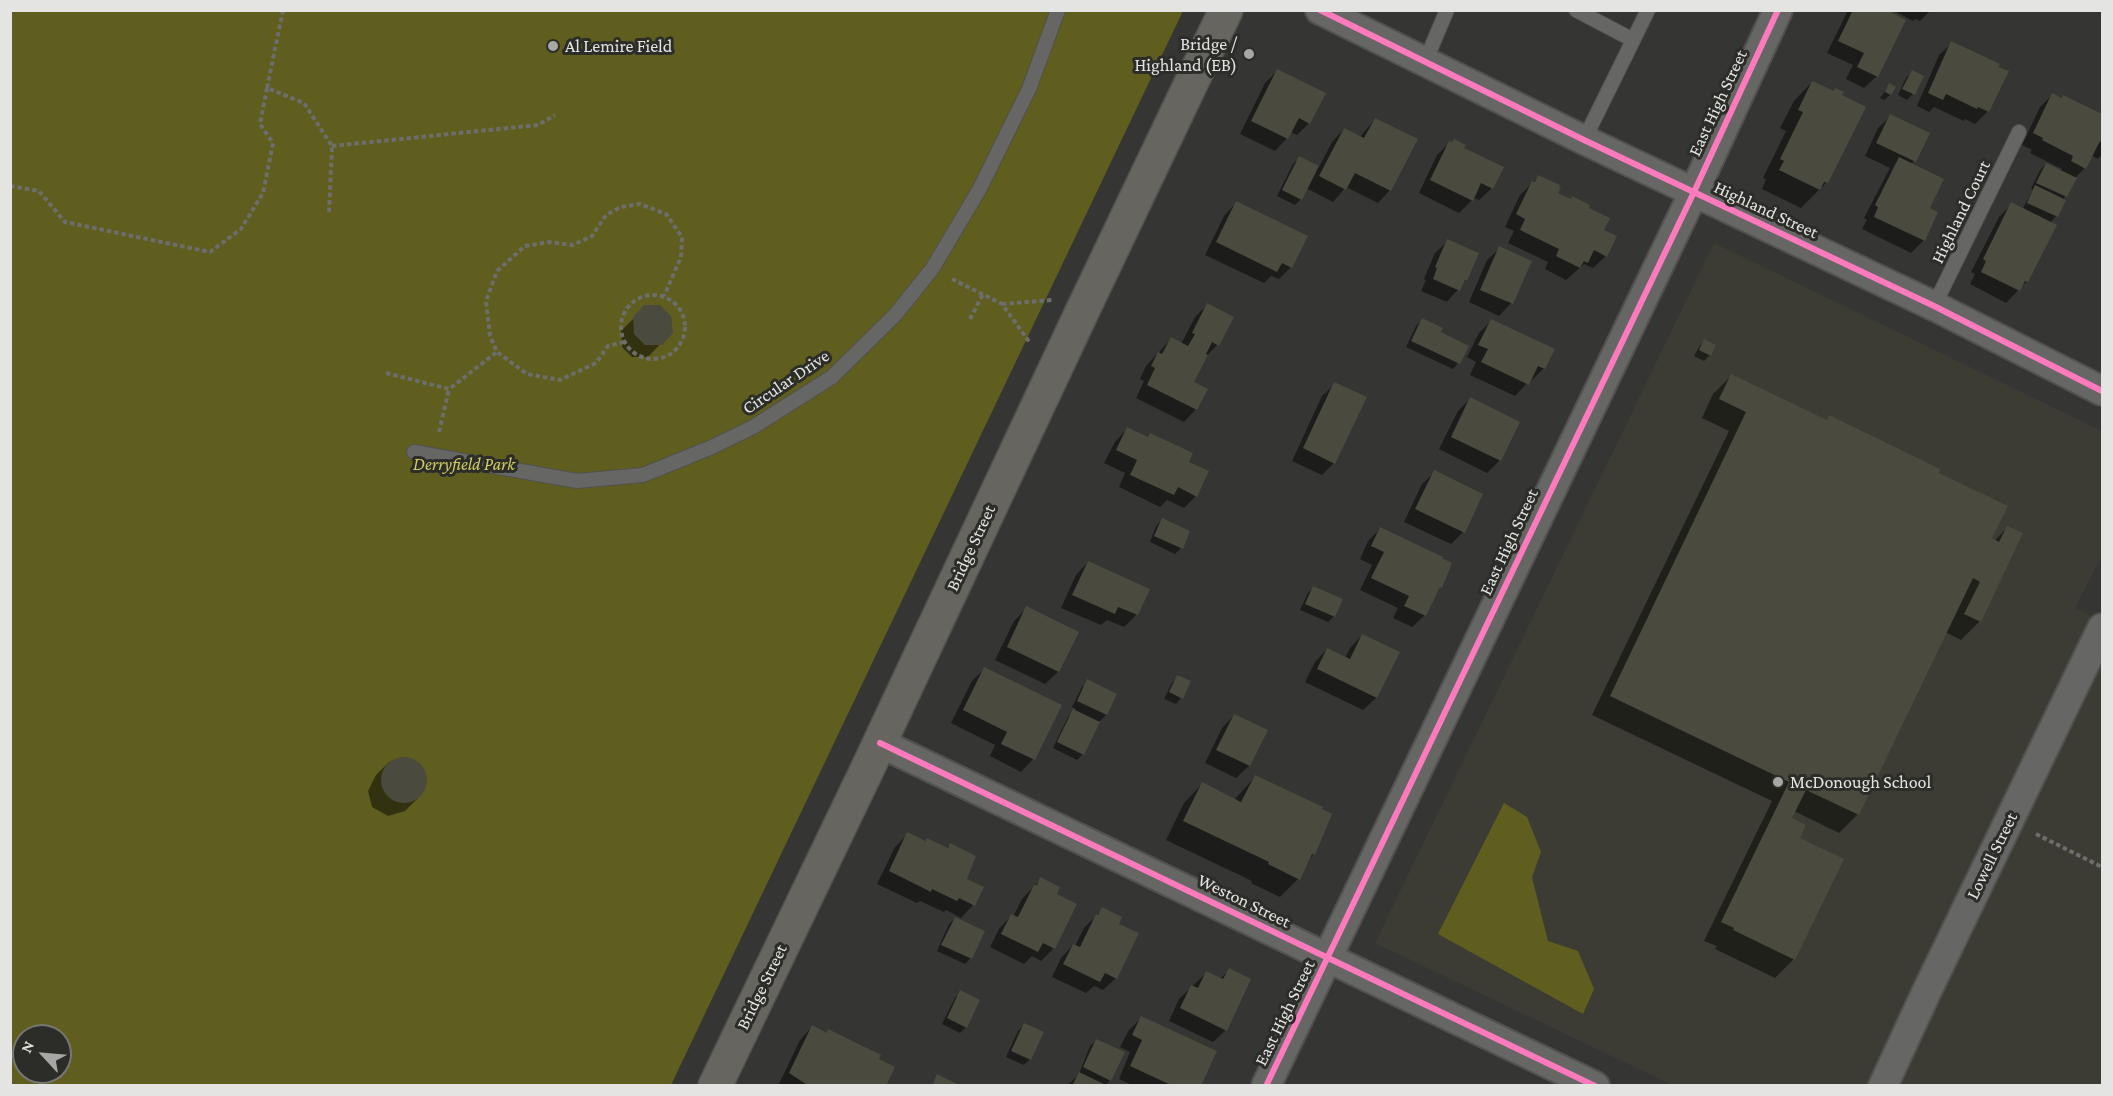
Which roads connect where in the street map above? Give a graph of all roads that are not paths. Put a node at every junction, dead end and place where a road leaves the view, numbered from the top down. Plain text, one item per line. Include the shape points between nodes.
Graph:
1 (1058, 10) edge
2 (1226, 10) edge
3 (1320, 10) edge
4 (1447, 10) edge
5 (1576, 10) edge
6 (1648, 10) edge
7 (1778, 10) edge
8 (1633, 40) junction
9 (1425, 62) junction
10 (2019, 132) dead end
11 (1584, 140) junction
12 (1694, 192) junction
13 (1935, 306) junction
14 (2103, 391) edge
15 (414, 452) dead end
16 (2103, 628) edge
17 (880, 742) junction
18 (1328, 958) junction
19 (715, 1086) edge
20 (1266, 1086) edge
21 (1595, 1086) edge
22 (1883, 1086) edge

1 - 15 lane, Circular Drive via 1024,99 979,190 932,269 895,315 832,377 753,427 643,475 576,480
2 - 17 main road, Bridge Street
3 - 9 street, Highland Street
4 - 9 lane
5 - 8 lane
6 - 8 lane
7 - 12 street, East High Street
8 - 11 lane
9 - 11 street, Highland Street
10 - 13 lane, Highland Court
11 - 12 street, Highland Street
12 - 13 street, Highland Street
12 - 18 street, East High Street
13 - 14 street, Highland Street
16 - 22 street, Lowell Street
17 - 18 street, Weston Street
17 - 19 main road, Bridge Street
18 - 20 street, East High Street
18 - 21 street, Weston Street

